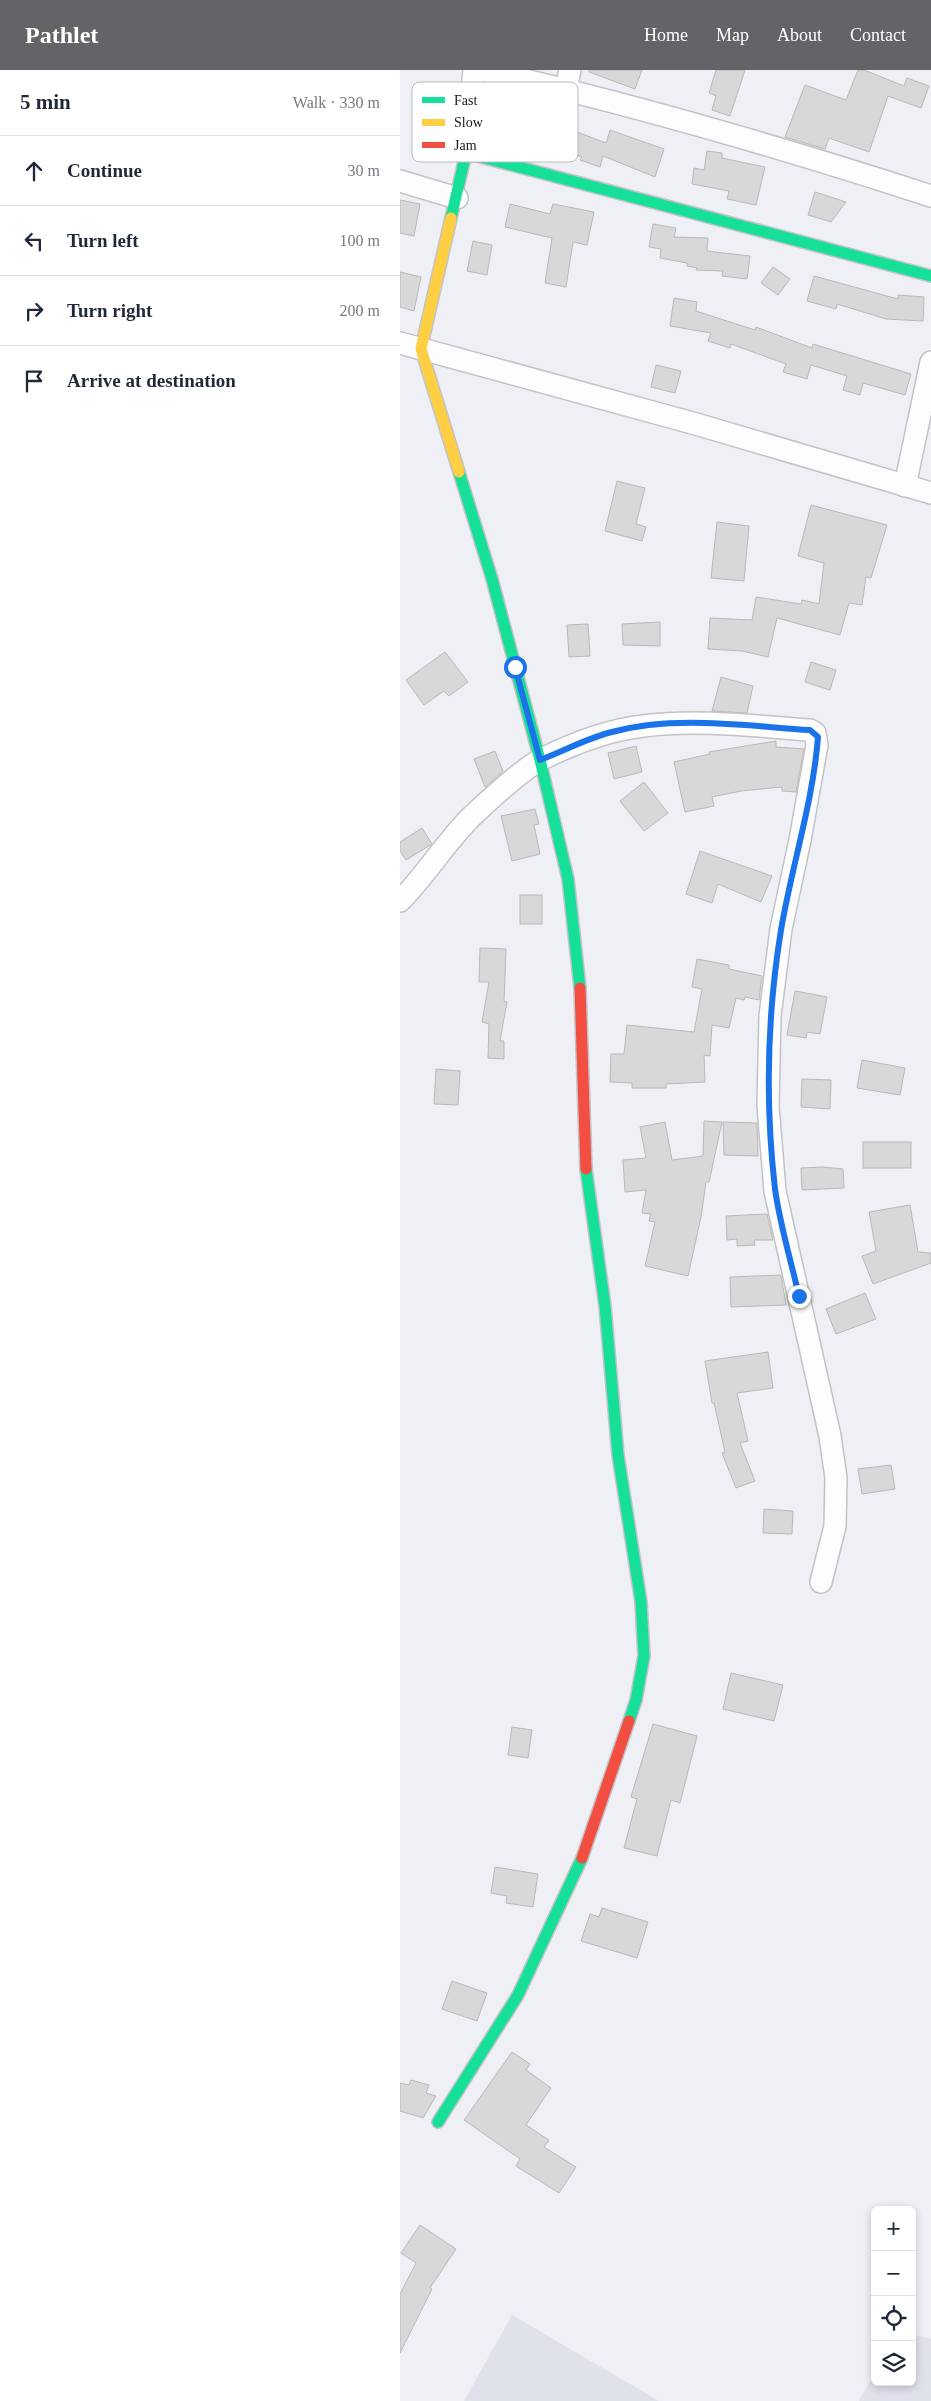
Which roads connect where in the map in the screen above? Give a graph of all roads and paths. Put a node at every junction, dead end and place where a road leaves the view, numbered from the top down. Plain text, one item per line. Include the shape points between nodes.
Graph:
1 (482, 70) edge
2 (568, 79) edge
3 (578, 82) edge
4 (464, 162) edge
5 (500, 162) edge
6 (400, 181) edge
7 (931, 196) edge
8 (457, 198) junction
9 (931, 276) edge
10 (400, 343) edge
11 (421, 349) junction
12 (931, 362) edge
13 (905, 486) junction
14 (931, 493) edge
15 (540, 760) junction
16 (400, 901) edge
17 (821, 1582) dead end
18 (438, 2122) dead end

1 - 2 street
3 - 7 street
4 - 8 street
5 - 9 street
6 - 8 street
8 - 11 street
10 - 11 street
11 - 13 street via 696,424
11 - 15 street via 492,579
12 - 13 street
13 - 14 street
15 - 16 street via 469,818
15 - 17 street via 611,732 643,726 707,723 810,730 818,737 781,929 770,1016 768,1106 775,1191 830,1436 836,1478 835,1526
15 - 18 street via 569,889 582,1006 586,1163 605,1306 618,1455 641,1602 644,1656 636,1700 581,1862 518,1995

